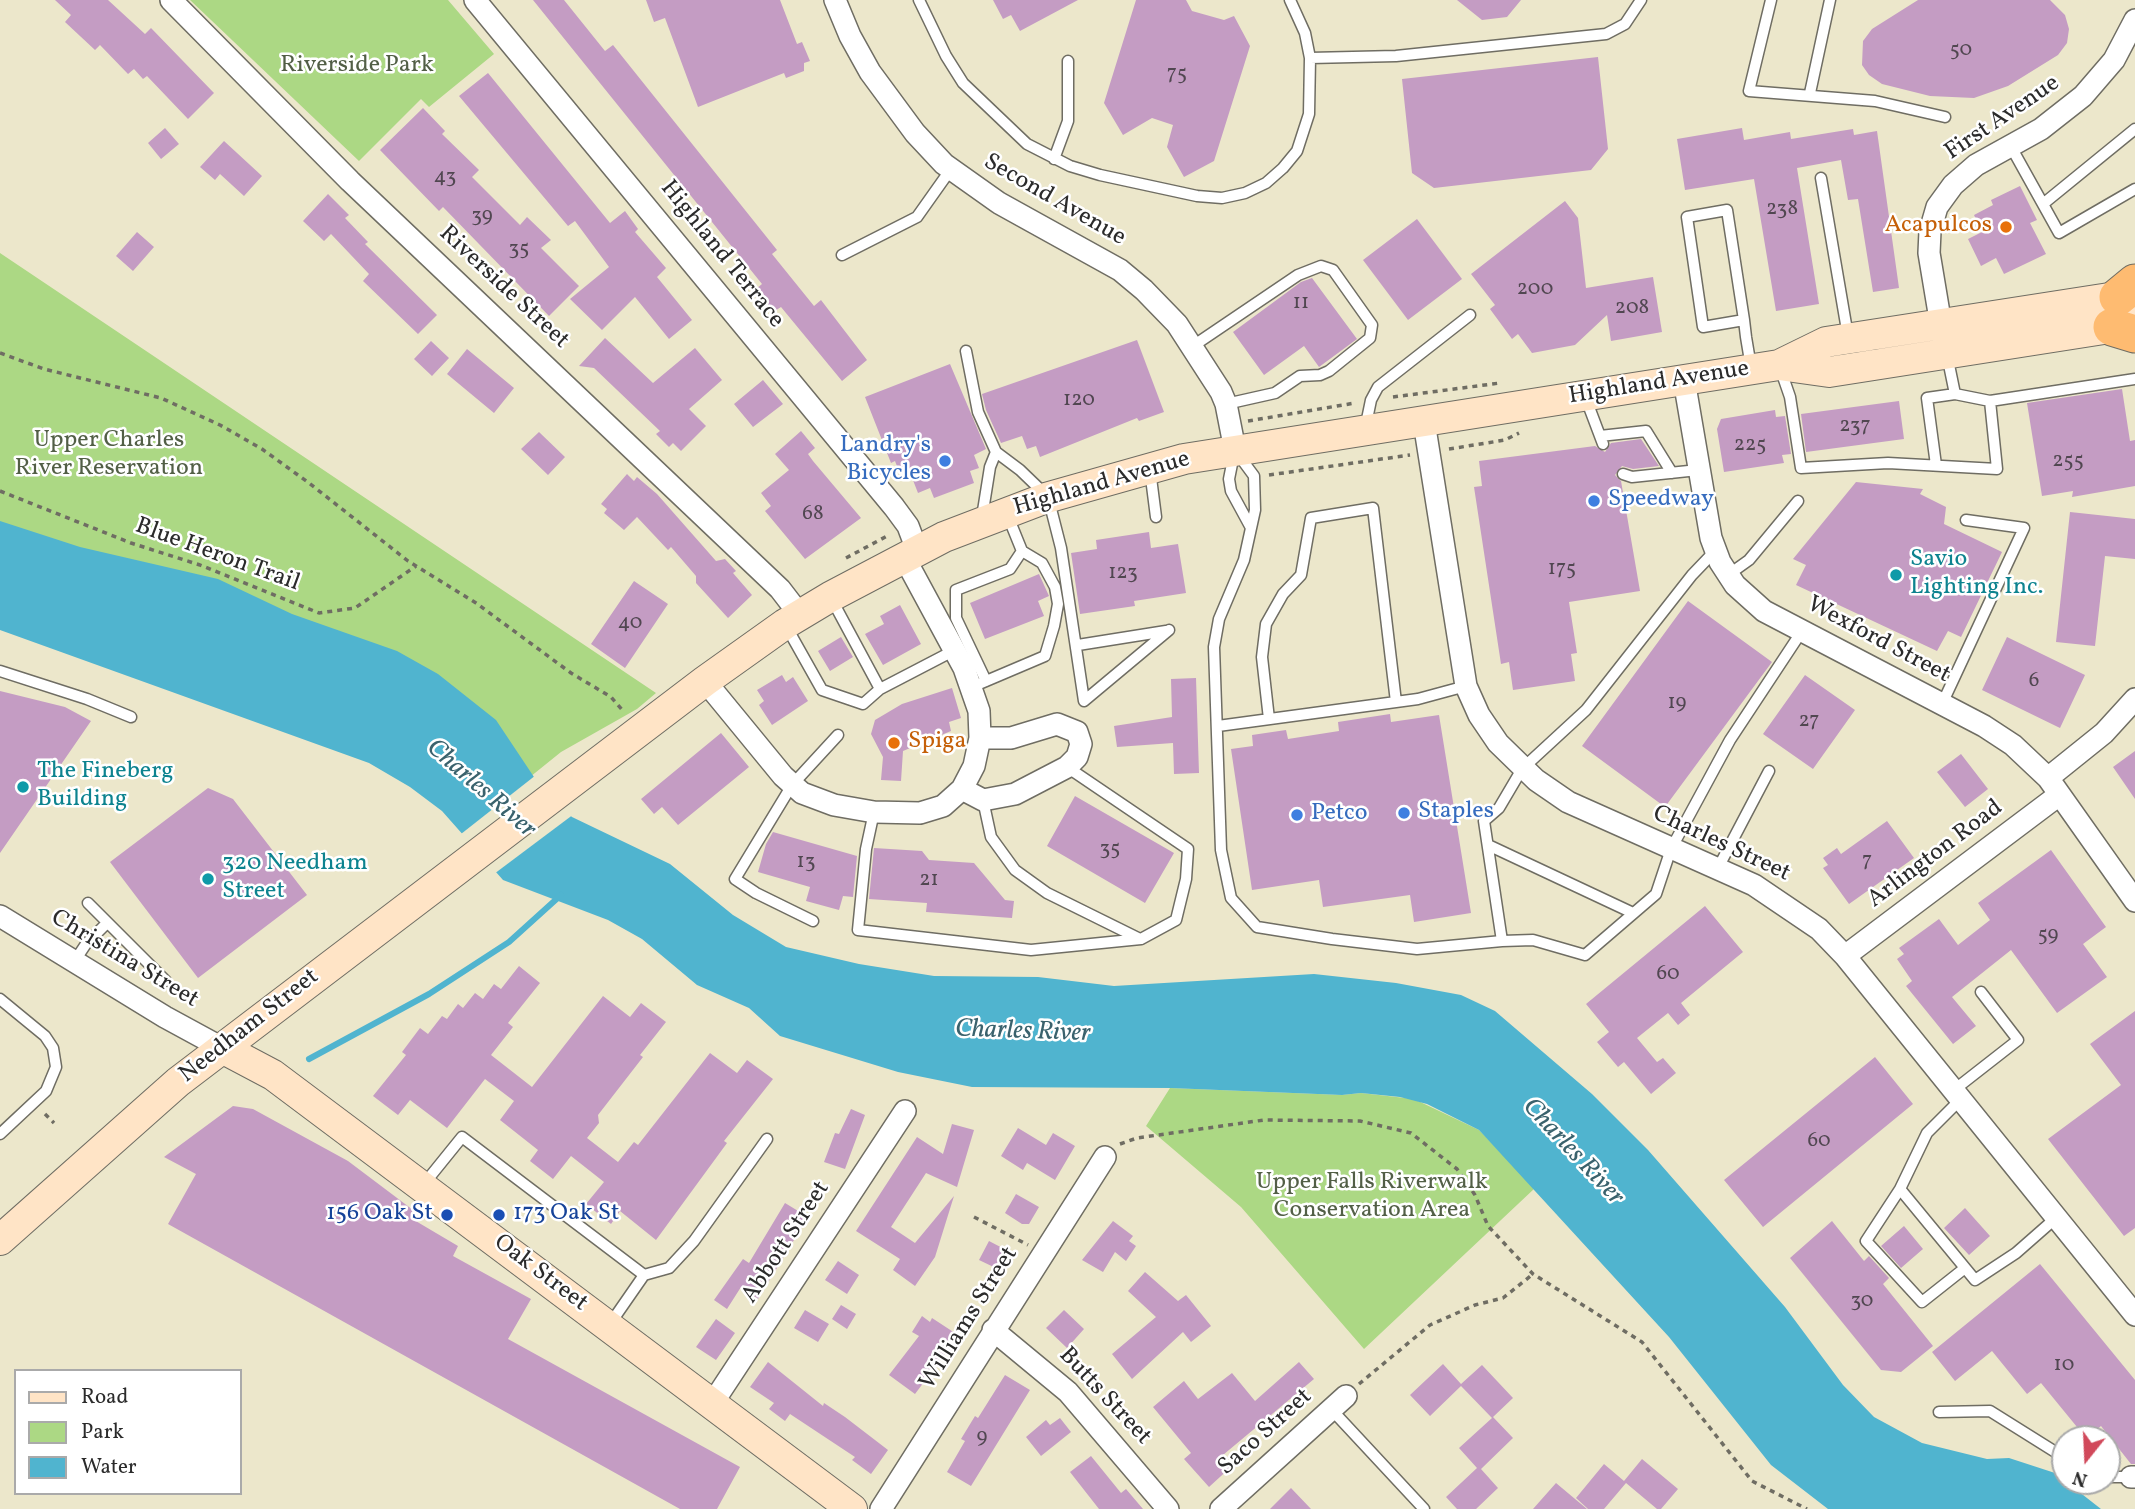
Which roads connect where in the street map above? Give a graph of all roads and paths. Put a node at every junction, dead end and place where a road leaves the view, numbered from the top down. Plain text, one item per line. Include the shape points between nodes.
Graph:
1 (171, 0) edge
2 (475, 0) edge
3 (835, 0) edge
4 (919, 0) edge
5 (1290, 0) edge
6 (1641, 0) edge
7 (1771, 0) edge
8 (1830, 0) edge
9 (2135, 20) edge
10 (1310, 58) junction
11 (1068, 61) dead end
12 (1810, 93) junction
13 (1945, 117) dead end
14 (2135, 129) edge
15 (2010, 145) junction
16 (1054, 159) junction
17 (951, 169) junction
18 (1821, 178) dead end
19 (2135, 189) edge
20 (2043, 204) junction
21 (842, 254) dead end
22 (2128, 310) edge
23 (1470, 315) dead end
24 (1744, 320) junction
25 (1940, 326) junction
26 (1849, 339) junction
27 (1193, 346) junction
28 (965, 351) dead end
29 (0, 353) edge
30 (1947, 355) junction
31 (1765, 367) junction
32 (2135, 379) edge
33 (1684, 380) junction
34 (1955, 394) junction
35 (1585, 396) junction
36 (1990, 401) junction
37 (1226, 404) junction
38 (1424, 422) junction
39 (1364, 431) junction
40 (1235, 450) junction
41 (996, 452) junction
42 (1394, 458) dead end
43 (1936, 465) junction
44 (1150, 467) junction
45 (1317, 469) dead end
46 (1698, 470) junction
47 (1672, 473) junction
48 (1623, 474) dead end
49 (0, 491) edge
50 (1048, 497) junction
51 (1798, 501) dead end
52 (994, 517) junction
53 (1156, 517) dead end
54 (1966, 520) dead end
55 (1250, 526) junction
56 (1022, 551) junction
57 (1715, 551) junction
58 (911, 554) junction
59 (416, 566) junction
60 (1728, 575) junction
61 (830, 597) junction
62 (792, 619) junction
63 (1802, 631) junction
64 (1078, 645) junction
65 (955, 650) junction
66 (0, 671) edge
67 (705, 681) junction
68 (979, 684) junction
69 (1466, 685) junction
70 (880, 689) junction
71 (2135, 699) edge
72 (1396, 702) junction
73 (1942, 704) junction
74 (625, 713) dead end
75 (131, 718) dead end
76 (1269, 719) junction
77 (1218, 721) junction
78 (838, 735) dead end
79 (980, 738) junction
80 (1066, 767) junction
81 (1522, 769) junction
82 (1769, 771) dead end
83 (792, 785) junction
84 (2053, 786) junction
85 (961, 789) junction
86 (983, 800) junction
87 (874, 812) junction
88 (511, 828) joint
89 (1488, 845) junction
90 (1671, 849) junction
91 (1718, 869) junction
92 (2135, 901) edge
93 (88, 903) dead end
94 (1633, 914) junction
95 (0, 916) edge
96 (813, 921) dead end
97 (107, 923) junction
98 (1141, 939) junction
99 (1502, 942) junction
100 (1845, 956) junction
101 (74, 962) junction
102 (166, 981) dead end
103 (1981, 992) dead end
104 (0, 999) edge
105 (222, 1048) junction
106 (1958, 1095) junction
107 (905, 1111) dead end
108 (0, 1133) edge
109 (767, 1139) dead end
110 (1105, 1157) joint
111 (422, 1186) junction
112 (1900, 1189) junction
113 (974, 1217) dead end
114 (2057, 1217) junction
115 (0, 1240) edge
116 (1042, 1254) junction
117 (1965, 1268) junction
118 (1533, 1274) junction
119 (644, 1275) junction
120 (2135, 1315) edge
121 (609, 1326) junction
122 (993, 1330) junction
123 (1338, 1402) junction
124 (712, 1404) junction
125 (1939, 1412) dead end
126 (2051, 1449) edge
127 (852, 1509) edge
128 (881, 1509) edge
129 (1168, 1509) edge
130 (1221, 1509) edge
131 (1424, 1509) edge
132 (1807, 1509) edge

1 - 62 street, Riverside Street via 342,173 780,589
2 - 58 street, Highland Terrace via 894,507 908,526
3 - 17 street, Second Avenue via 877,83 915,133
4 - 16 lane via 946,56 969,89 1015,135
5 - 10 lane
6 - 10 lane via 1625,23 1597,36 1386,57
7 - 12 lane via 1749,91
8 - 12 lane
9 - 15 street, First Avenue via 2095,85 2056,119
10 - 16 lane via 1309,114 1303,139 1283,169 1245,193 1222,198 1197,196 1100,175
11 - 16 lane via 1068,121
12 - 13 lane
14 - 20 lane
15 - 20 lane
15 - 25 street, First Avenue via 1963,175 1937,206 1929,253
17 - 21 lane via 917,217
17 - 27 street, Second Avenue via 999,203 1121,270 1157,302
18 - 26 lane
19 - 20 lane via 2059,233
22 - 25 main road, Highland Avenue
22 - 30 main road, Highland Avenue
23 - 39 lane via 1378,387
24 - 24 lane via 1727,210 1687,217 1703,327
24 - 31 lane
25 - 26 main road, Highland Avenue
25 - 30 street, First Avenue
26 - 31 main road, Highland Avenue via 1826,342
27 - 37 street, Second Avenue
27 - 37 lane via 1298,275 1321,266 1333,270 1372,325 1370,338 1329,371 1300,376 1275,393
28 - 41 lane via 978,412
29 - 59 path via 44,369 161,398 202,415 271,455
30 - 31 main road, Highland Avenue via 1829,372
30 - 34 lane
31 - 33 main road, Highland Avenue
31 - 43 lane via 1790,397 1801,468
32 - 36 lane
33 - 35 main road, Highland Avenue
33 - 46 street, Wexford Street
34 - 36 lane
34 - 43 lane via 1927,398
35 - 38 main road, Highland Avenue
35 - 47 lane via 1602,440 1646,431
36 - 43 lane via 1997,469
37 - 40 street, Second Avenue
38 - 39 main road, Highland Avenue
38 - 69 street, Charles Street
39 - 40 main road, Highland Avenue
40 - 44 main road, Highland Avenue
40 - 55 lane via 1231,491
40 - 55 lane via 1254,476 1255,510
41 - 50 lane
41 - 52 lane via 990,467
42 - 45 path
44 - 50 main road, Highland Avenue
44 - 53 lane
46 - 47 lane
46 - 57 street, Wexford Street
47 - 48 lane
49 - 59 path, Blue Heron Trail via 319,613 355,608
50 - 52 main road, Highland Avenue
50 - 64 lane
51 - 60 lane via 1757,552
52 - 56 lane
52 - 58 main road, Highland Avenue
54 - 73 lane via 2024,528
55 - 77 lane via 1244,561 1219,619 1214,647
56 - 68 lane via 1010,569 956,590 956,618
56 - 68 lane via 1042,563 1055,587 1058,604 1045,656
57 - 60 street, Wexford Street
57 - 81 lane via 1586,710
58 - 61 main road, Highland Avenue
58 - 65 street, Highland Terrace
59 - 74 path via 611,697
60 - 63 street, Wexford Street via 1754,604
61 - 62 main road, Highland Avenue
61 - 70 lane
62 - 67 main road, Highland Avenue
62 - 70 lane via 822,690 863,704
63 - 73 street, Wexford Street
63 - 90 lane via 1750,707
64 - 64 lane via 1084,701 1169,630 1091,643
65 - 68 street, Highland Terrace
65 - 70 lane
66 - 75 lane
67 - 83 street
67 - 88 main road, Highland Avenue
68 - 79 street, Highland Terrace
69 - 72 lane
69 - 81 street, Charles Street via 1488,729
71 - 84 street, Arlington Road
72 - 76 lane
72 - 76 lane via 1373,508 1311,518 1301,575 1265,624 1262,657
73 - 84 street, Wexford Street via 2013,745
76 - 77 lane
77 - 99 lane via 1221,850 1231,898 1257,927 1417,949
78 - 83 lane
79 - 80 street via 1003,740 1049,724 1064,725 1077,732 1082,744
79 - 85 street via 974,766
80 - 86 street via 1015,794
80 - 98 lane via 1188,849 1176,920
81 - 89 lane via 1499,807 1484,821
81 - 90 street, Charles Street via 1568,802
82 - 91 lane
83 - 87 street via 823,802
83 - 96 lane via 735,879
84 - 92 street, Wexford Street
84 - 100 street, Arlington Road
85 - 86 street
85 - 87 street via 933,810
86 - 98 lane via 991,837 1015,870 1047,893
87 - 98 lane via 858,930 1031,950
88 - 105 main road, Needham Street
89 - 94 lane
89 - 99 lane
90 - 91 street, Charles Street
90 - 94 lane via 1656,894
91 - 100 street, Charles Street via 1785,903
93 - 97 lane
94 - 99 lane via 1585,955 1533,940
95 - 101 street, Christina Street
97 - 101 lane
97 - 102 lane
100 - 106 street, Charles Street
101 - 105 street, Christina Street
103 - 106 lane via 2018,1040
104 - 108 lane via 45,1036 53,1048 56,1067 46,1091
105 - 111 main road, Oak Street via 273,1074
105 - 115 main road, Needham Street via 118,1132
106 - 112 lane via 1927,1133
106 - 114 street, Charles Street
107 - 124 street, Abbott Street
109 - 119 lane via 694,1241 669,1268
110 - 116 street, Williams Street
110 - 118 path via 1115,1145 1137,1138 1264,1121 1388,1125 1411,1133 1457,1169 1488,1226
111 - 119 lane via 462,1137
111 - 121 main road, Oak Street
112 - 117 lane
112 - 117 lane via 1866,1241 1922,1303
113 - 116 path
114 - 117 lane via 2016,1253 1975,1280
114 - 120 street, Charles Street
116 - 122 street, Williams Street
118 - 123 path via 1503,1298 1430,1325
118 - 132 path via 1642,1342 1752,1481
119 - 121 lane
121 - 124 main road, Oak Street
122 - 128 street, Williams Street
122 - 129 street, Butts Street via 1068,1392
123 - 130 street, Saco Street
123 - 131 lane
124 - 127 main road, Oak Street
125 - 126 lane via 1990,1411

